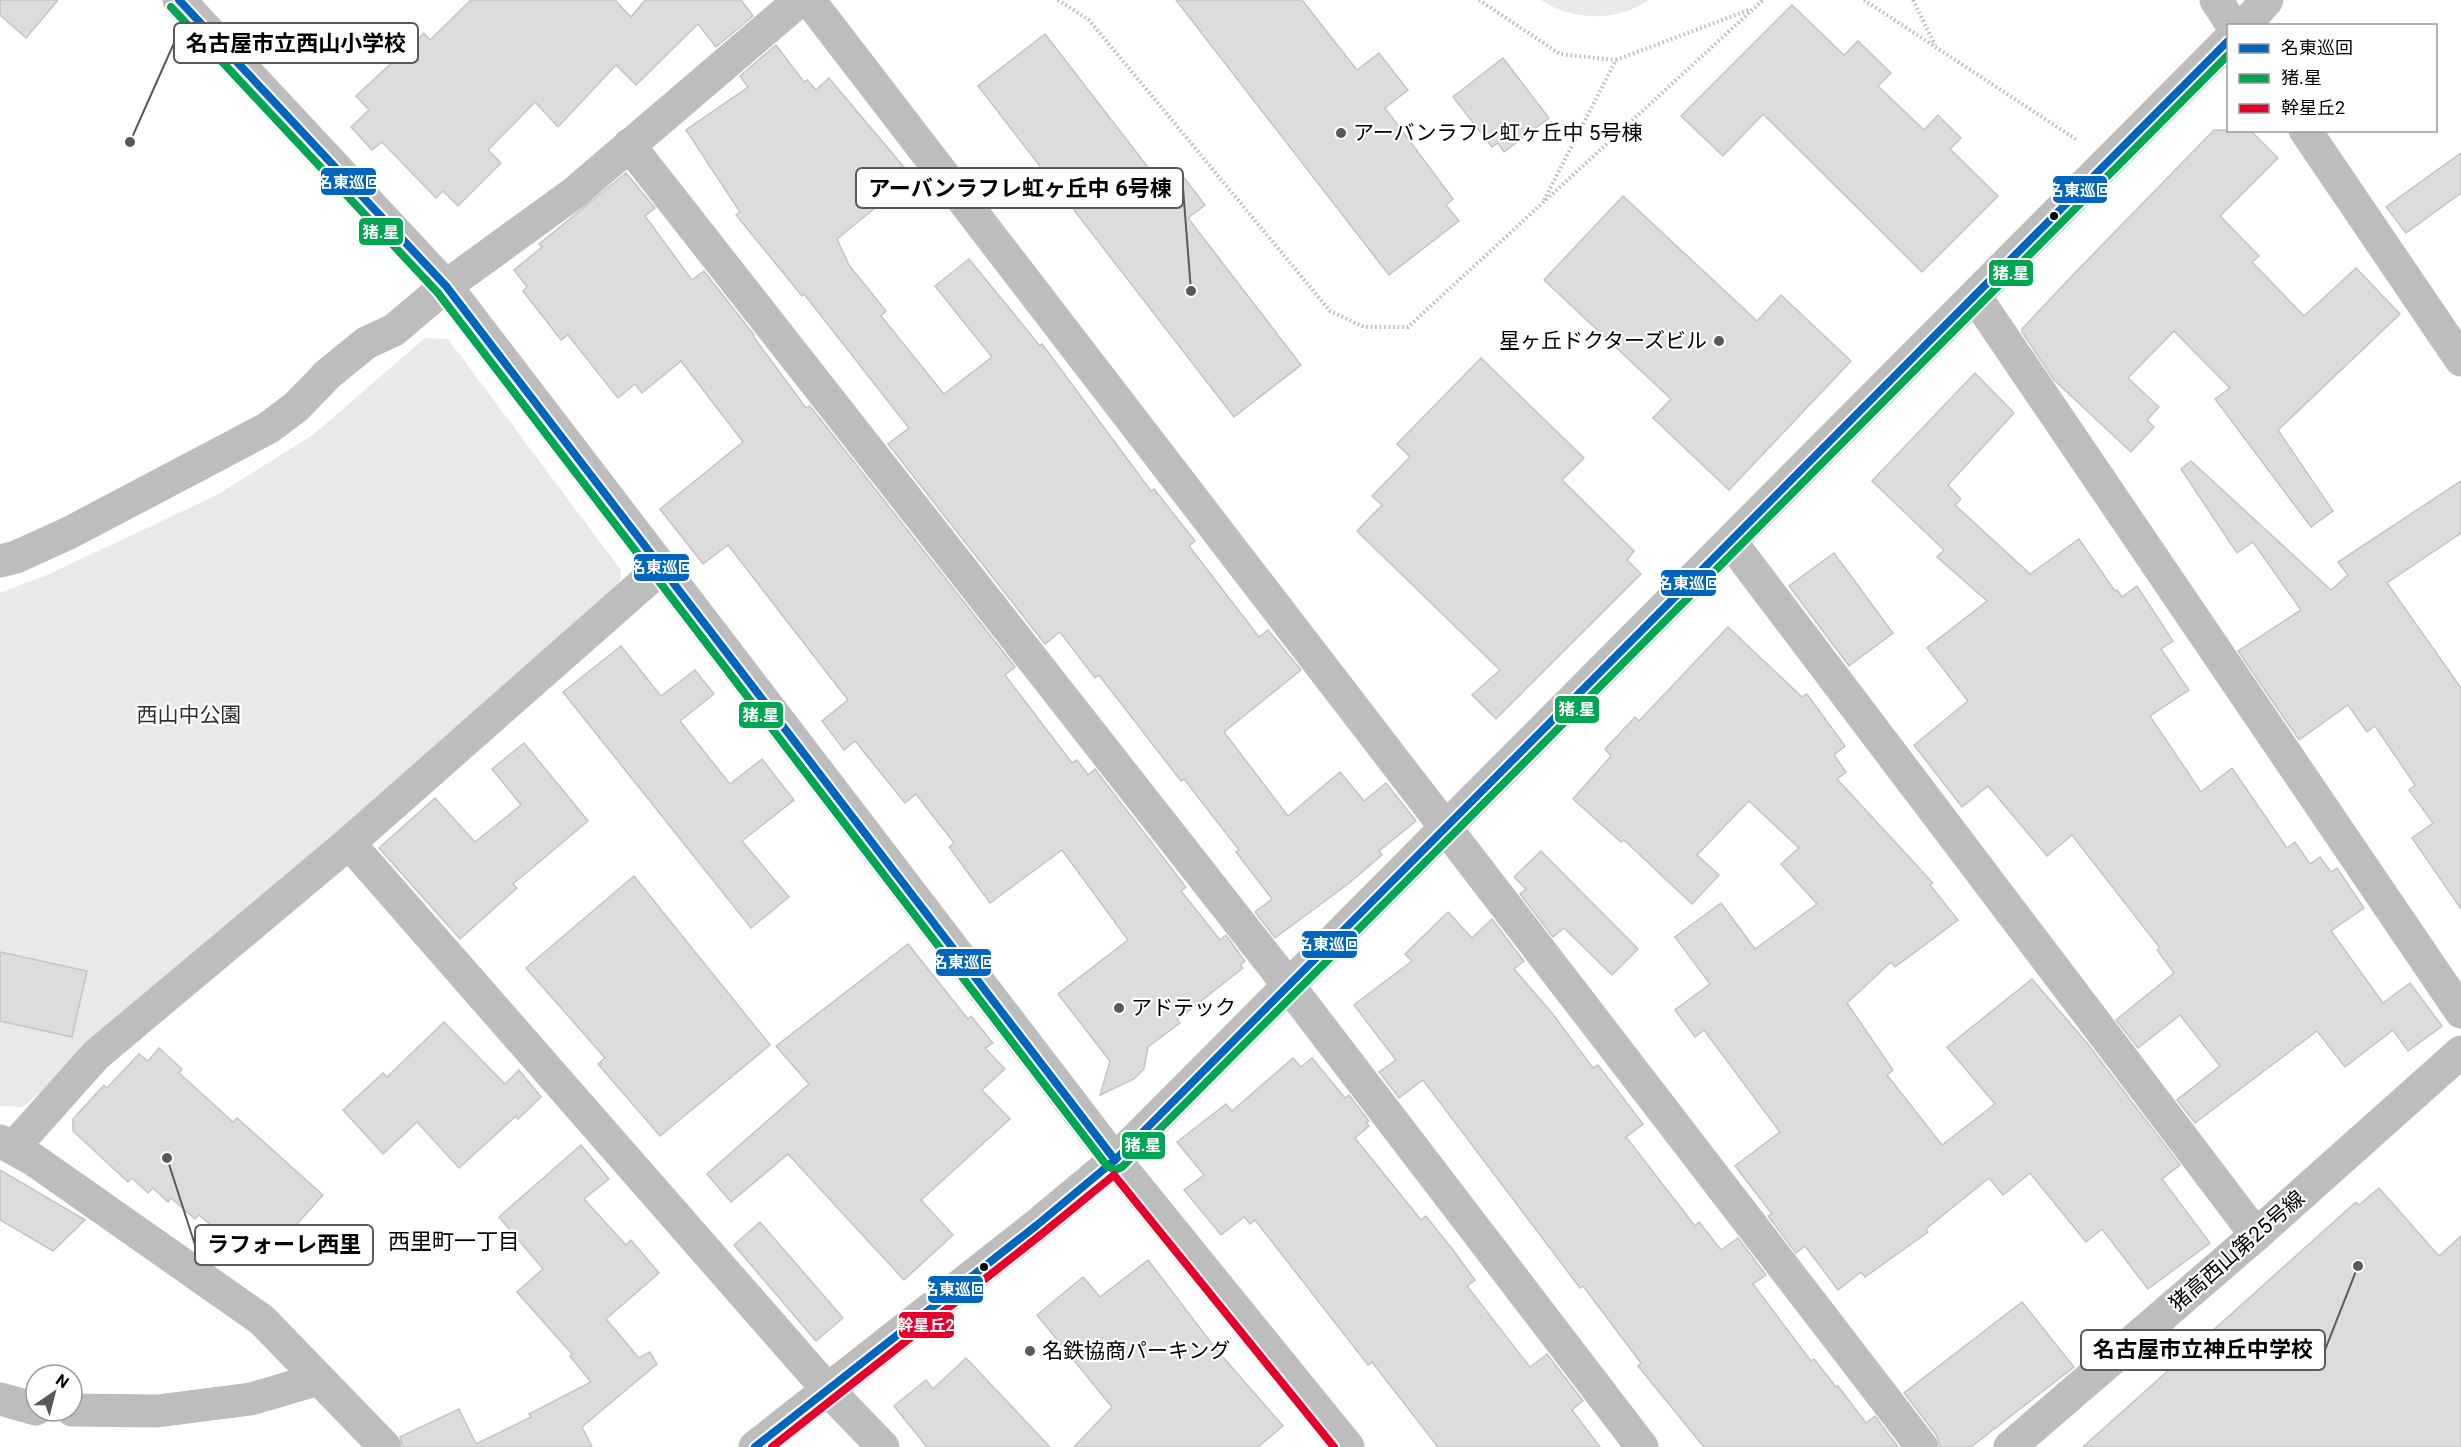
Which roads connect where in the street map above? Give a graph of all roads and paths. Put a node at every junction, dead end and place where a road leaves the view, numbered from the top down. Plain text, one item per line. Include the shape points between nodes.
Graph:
1 (179, 0) edge
2 (800, 0) edge
3 (809, 0) edge
4 (1058, 0) edge
5 (1479, 0) edge
6 (1763, 0) edge
7 (1864, 0) edge
8 (1913, 0) edge
9 (2216, 0) edge
10 (2267, 0) edge
11 (1755, 8) junction
12 (2233, 24) edge
13 (2246, 24) edge
14 (2227, 43) edge
15 (1935, 47) junction
16 (1616, 60) junction
17 (2306, 132) edge
18 (629, 145) junction
19 (2110, 161) junction
20 (1542, 204) junction
21 (446, 286) junction
22 (1975, 296) junction
23 (2461, 360) edge
24 (1731, 542) junction
25 (0, 561) edge
26 (661, 568) junction
27 (1446, 827) junction
28 (350, 843) junction
29 (1288, 986) junction
30 (2461, 1012) edge
31 (2461, 1052) edge
32 (6, 1144) edge
33 (1114, 1160) junction
34 (2256, 1235) junction
35 (319, 1379) junction
36 (828, 1390) junction
37 (0, 1400) edge
38 (24, 1406) edge
39 (84, 1410) edge
40 (385, 1447) edge
41 (755, 1447) edge
42 (883, 1447) edge
43 (1347, 1447) edge
44 (1642, 1447) edge
45 (1922, 1447) edge
46 (2010, 1447) edge

1 - 21 street
2 - 18 street
3 - 27 street
4 - 20 path via 1089,20 1330,311 1364,327 1408,327
5 - 16 path via 1560,54
6 - 11 path
7 - 15 path
8 - 15 path
9 - 12 street
10 - 13 street
11 - 16 path
11 - 20 path
14 - 19 street
15 - 19 path
16 - 20 path
17 - 23 street
18 - 21 street via 574,193
18 - 29 street
19 - 22 street
21 - 25 street via 394,330 366,343 267,428 69,533
21 - 26 street
22 - 24 street
22 - 30 street
24 - 27 street
24 - 34 street
26 - 28 street
26 - 33 street
27 - 29 street
27 - 45 street
28 - 32 street via 96,1055
28 - 36 street
29 - 33 street
29 - 44 street
31 - 34 street, 猪高西山第25号線
32 - 35 street via 262,1320
33 - 36 street
33 - 43 street
34 - 46 street, 猪高西山第25号線
35 - 39 street via 240,1400 157,1411
35 - 40 street
36 - 41 street
36 - 42 street
37 - 38 street

